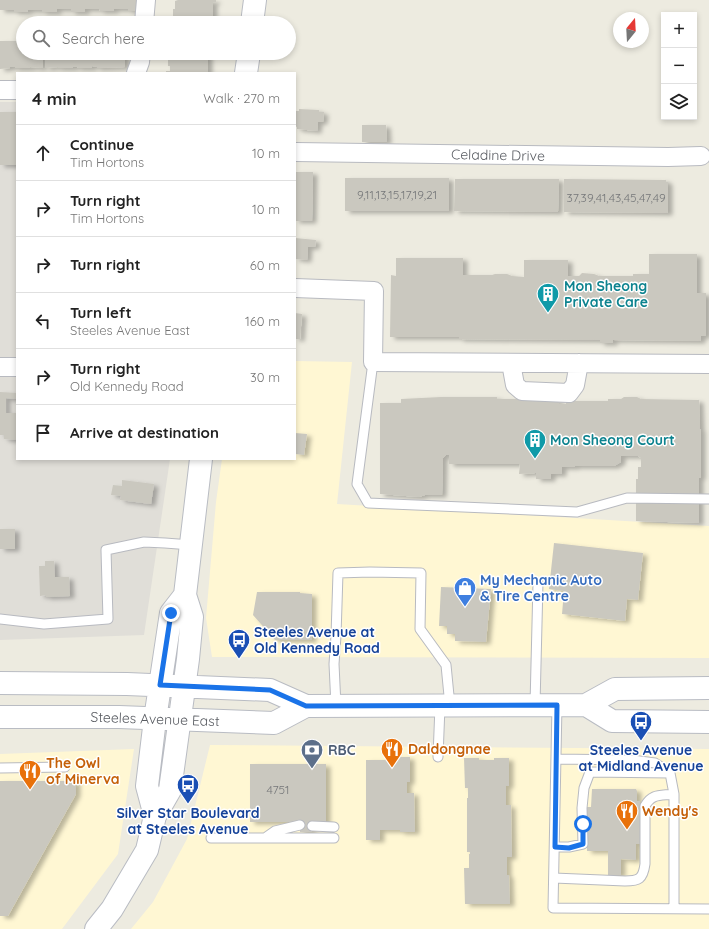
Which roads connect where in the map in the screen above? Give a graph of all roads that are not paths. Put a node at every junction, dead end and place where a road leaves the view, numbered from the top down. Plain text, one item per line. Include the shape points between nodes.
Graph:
1 (146, 0) edge
2 (255, 0) edge
3 (145, 16) edge
4 (253, 16) edge
5 (140, 60) edge
6 (248, 60) edge
7 (136, 72) edge
8 (246, 72) edge
9 (0, 90) edge
10 (16, 90) edge
11 (296, 152) edge
12 (701, 156) dead end
13 (296, 288) edge
14 (372, 362) junction
15 (511, 363) junction
16 (579, 363) junction
17 (709, 364) edge
18 (0, 367) edge
19 (16, 367) edge
20 (201, 460) edge
21 (709, 499) edge
22 (191, 545) junction
23 (538, 584) dead end
24 (185, 595) junction
25 (0, 619) edge
26 (0, 683) edge
27 (160, 685) junction
28 (184, 687) junction
29 (709, 688) edge
30 (557, 705) junction
31 (586, 705) junction
32 (306, 706) junction
33 (336, 706) junction
34 (445, 706) junction
35 (535, 706) junction
36 (0, 717) edge
37 (155, 719) junction
38 (179, 720) junction
39 (709, 722) edge
40 (438, 757) dead end
41 (556, 759) junction
42 (65, 767) dead end
43 (0, 768) edge
44 (670, 773) junction
45 (674, 794) junction
46 (155, 816) junction
47 (300, 826) dead end
48 (312, 826) dead end
49 (334, 827) dead end
50 (211, 838) dead end
51 (265, 838) junction
52 (334, 838) dead end
53 (555, 847) junction
54 (554, 878) junction
55 (674, 909) junction
56 (709, 909) edge
57 (96, 929) edge

1 - 3 street
2 - 4 main road
5 - 7 street
6 - 8 main road
9 - 10 street
11 - 12 street, Celadine Drive
13 - 14 street via 374,291
14 - 15 street
14 - 21 lane via 357,484 368,503 577,512 627,498
15 - 16 street
15 - 16 street via 515,385 522,391 569,393 575,385
16 - 17 street
18 - 19 street
20 - 22 main road
22 - 24 main road
22 - 25 lane via 144,542 106,550 108,619 44,624
23 - 35 lane
24 - 27 main road via 171,613
24 - 28 main road via 192,617
26 - 27 main road, Steeles Avenue East
27 - 28 main road, Steeles Avenue East
27 - 37 main road
28 - 32 main road, Steeles Avenue East via 270,690
28 - 38 main road
29 - 31 main road via 615,688
30 - 31 main road, Steeles Avenue East
30 - 35 main road, Steeles Avenue East
30 - 41 lane
31 - 39 main road via 612,721
32 - 33 main road, Steeles Avenue East
32 - 38 main road, Steeles Avenue East via 274,723
33 - 34 main road, Steeles Avenue East
33 - 34 lane via 334,664 338,573 370,572 421,573 420,630 446,664
34 - 35 main road, Steeles Avenue East
34 - 40 lane
36 - 37 main road, Steeles Avenue East
37 - 38 main road, Steeles Avenue East
37 - 46 main road via 147,786
38 - 46 main road via 170,790
41 - 44 lane via 632,760 655,763
41 - 53 lane
42 - 43 lane
44 - 45 lane
44 - 53 lane via 590,772 584,788 582,808 583,844 569,848
45 - 54 lane via 653,796 645,806 644,871 641,878 625,882
45 - 55 lane
46 - 57 main road via 147,850 112,909
47 - 51 lane via 275,831
48 - 49 lane
50 - 51 lane
51 - 52 lane
53 - 54 lane
54 - 55 lane via 554,908
55 - 56 lane

